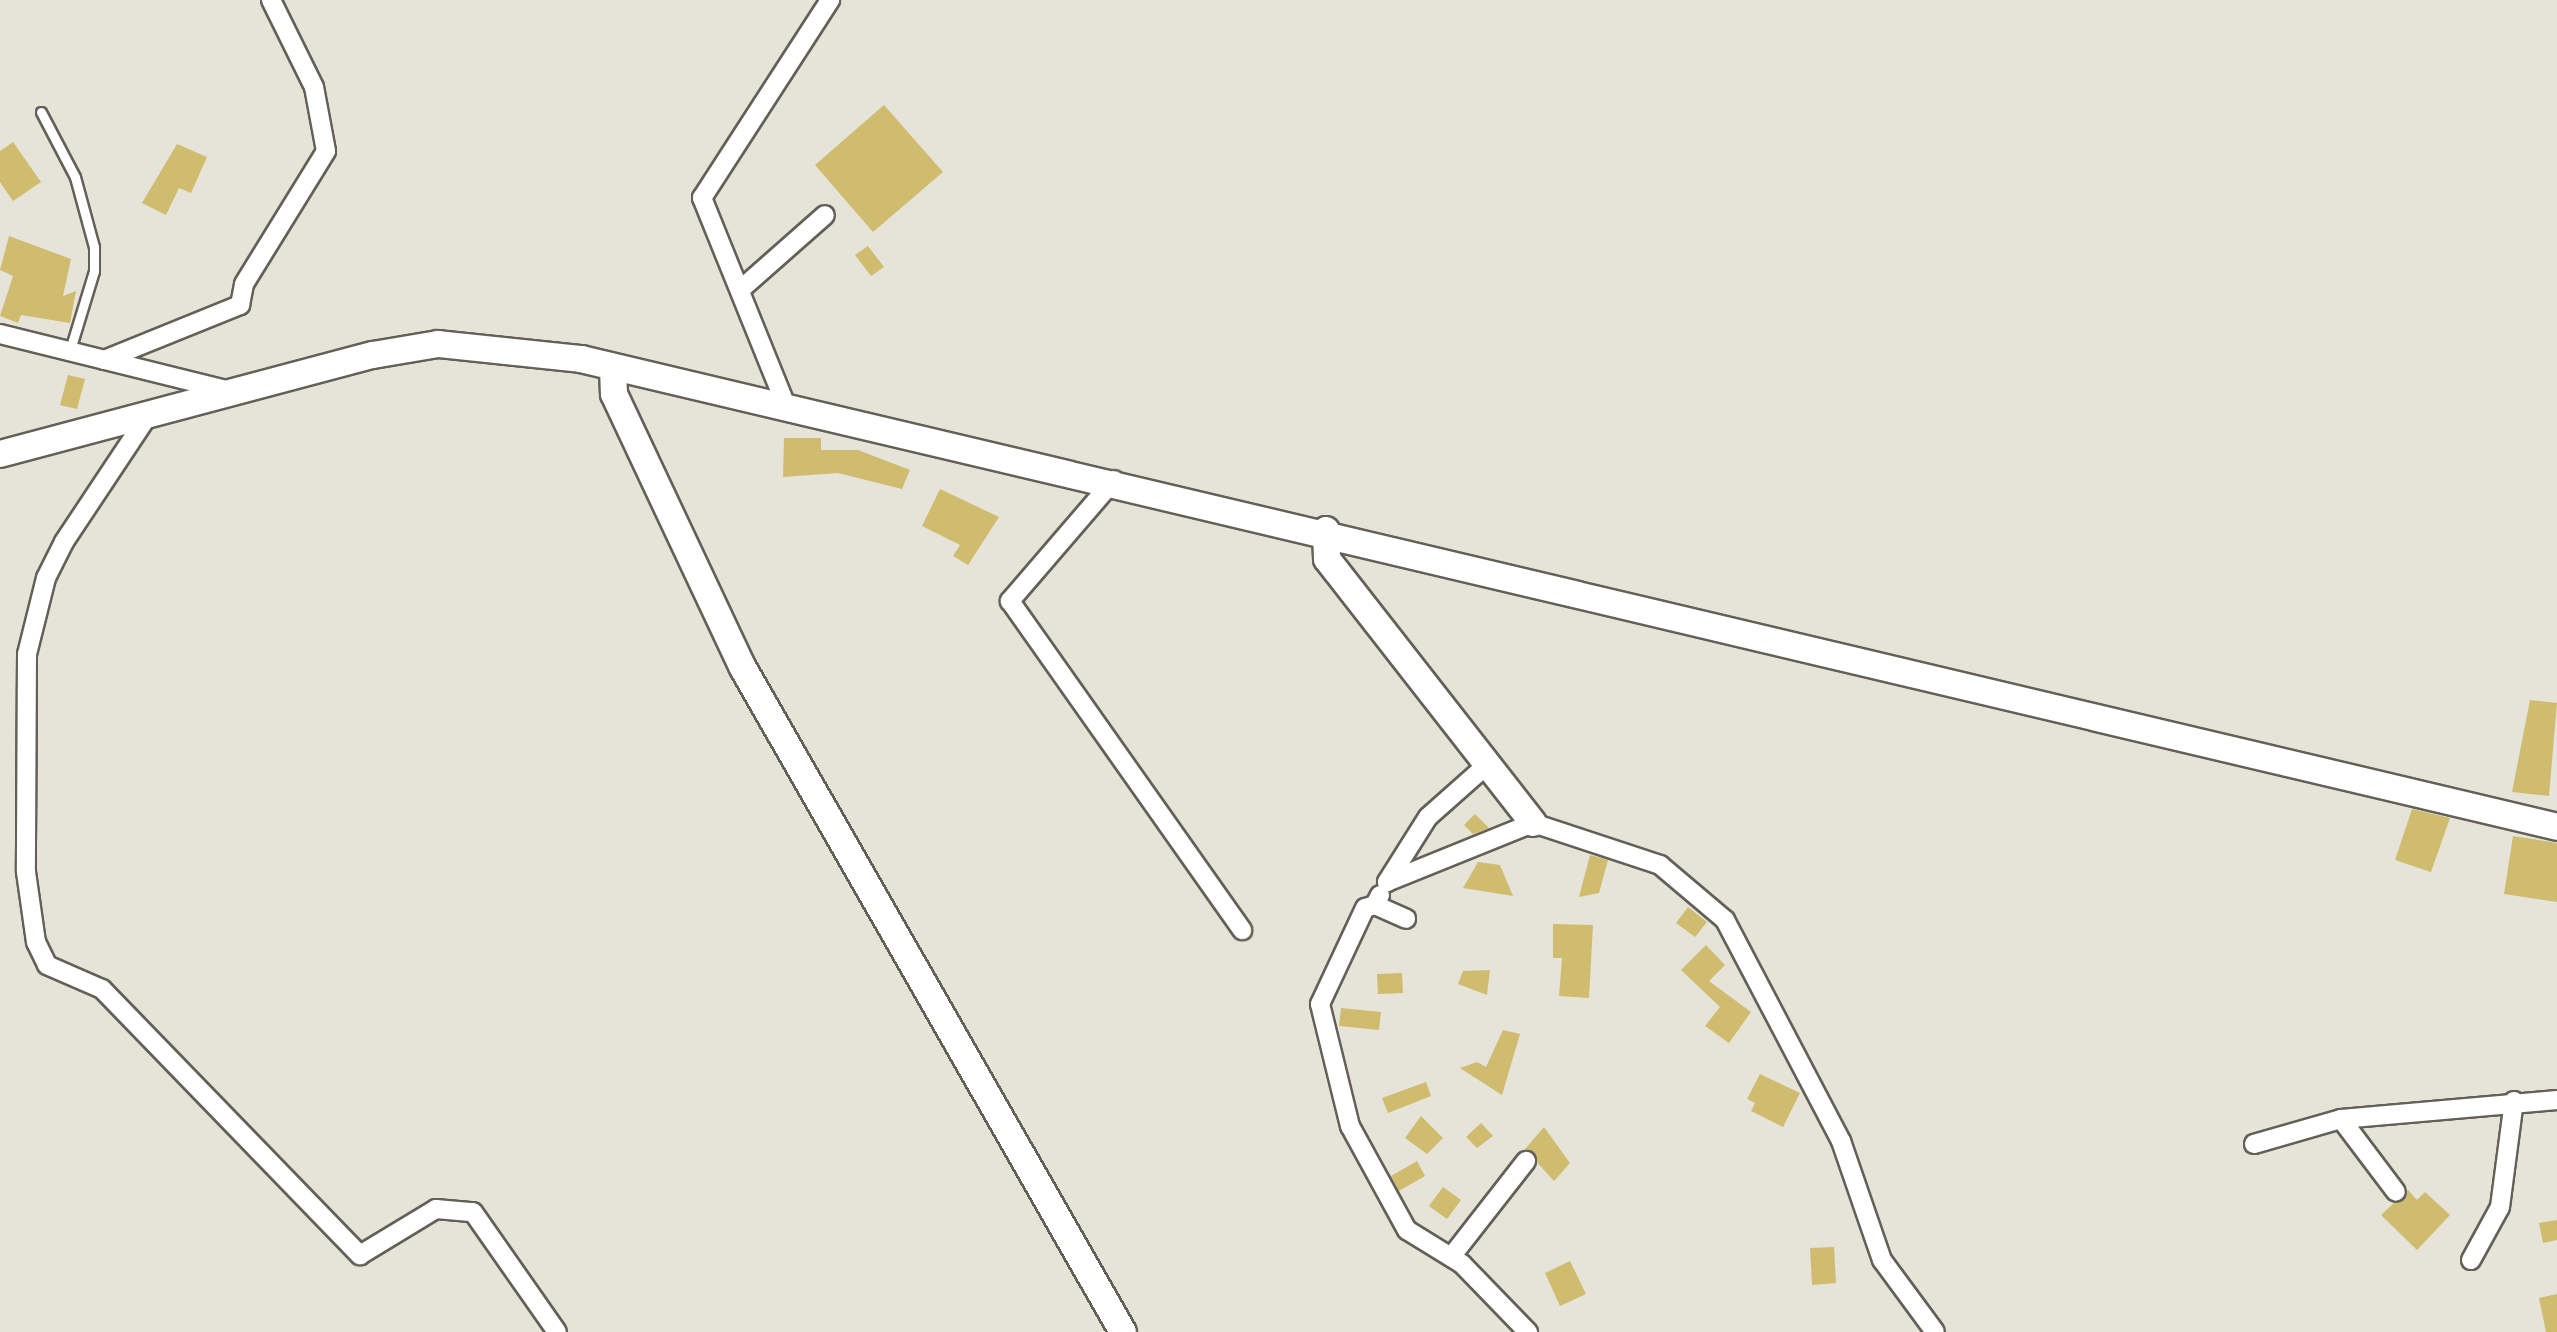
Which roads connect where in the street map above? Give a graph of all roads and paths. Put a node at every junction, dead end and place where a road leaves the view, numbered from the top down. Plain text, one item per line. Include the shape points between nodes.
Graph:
1 (271, 0) edge
2 (830, 0) edge
3 (41, 112) dead end
4 (825, 215) dead end
5 (740, 290) junction
6 (0, 334) edge
7 (70, 350) junction
8 (104, 360) junction
9 (613, 367) junction
10 (234, 392) junction
11 (787, 408) junction
12 (149, 414) junction
13 (0, 454) edge
14 (1114, 480) junction
15 (1326, 530) junction
16 (1489, 763) junction
17 (1533, 823) junction
18 (2557, 827) edge
19 (1387, 882) junction
20 (1375, 905) junction
21 (1406, 919) dead end
22 (1242, 930) dead end
23 (2557, 1100) edge
24 (2514, 1101) junction
25 (2341, 1119) junction
26 (2254, 1144) dead end
27 (1526, 1161) dead end
28 (2396, 1192) dead end
29 (1451, 1257) junction
30 (2471, 1260) dead end
31 (557, 1332) edge
32 (1123, 1332) edge
33 (1528, 1332) edge
34 (1935, 1332) edge

1 - 8 street via 314,87 326,151 244,284 240,305
2 - 5 street via 702,198
3 - 7 lane via 75,177 94,247 94,271
4 - 5 street
5 - 11 street
6 - 7 street
7 - 8 street
8 - 10 street
9 - 10 street via 438,344
9 - 11 street
9 - 32 street via 614,394 743,668
10 - 12 street
11 - 14 street
12 - 13 street
12 - 31 street via 58,554 27,654 26,872 36,942 47,965 102,989 360,1255 436,1209 473,1212
14 - 15 street
14 - 22 street via 1010,601
15 - 16 street via 1327,559
15 - 18 street
16 - 17 street
16 - 19 street via 1428,817
17 - 19 street
17 - 34 street via 1660,865 1725,920 1841,1141 1882,1260
19 - 20 street
20 - 21 street
20 - 29 street via 1365,908 1320,1004 1350,1126 1372,1174 1407,1230
23 - 24 street
24 - 25 street
24 - 30 street via 2500,1207
25 - 26 street
25 - 28 street
27 - 29 street
29 - 33 street via 1502,1298

